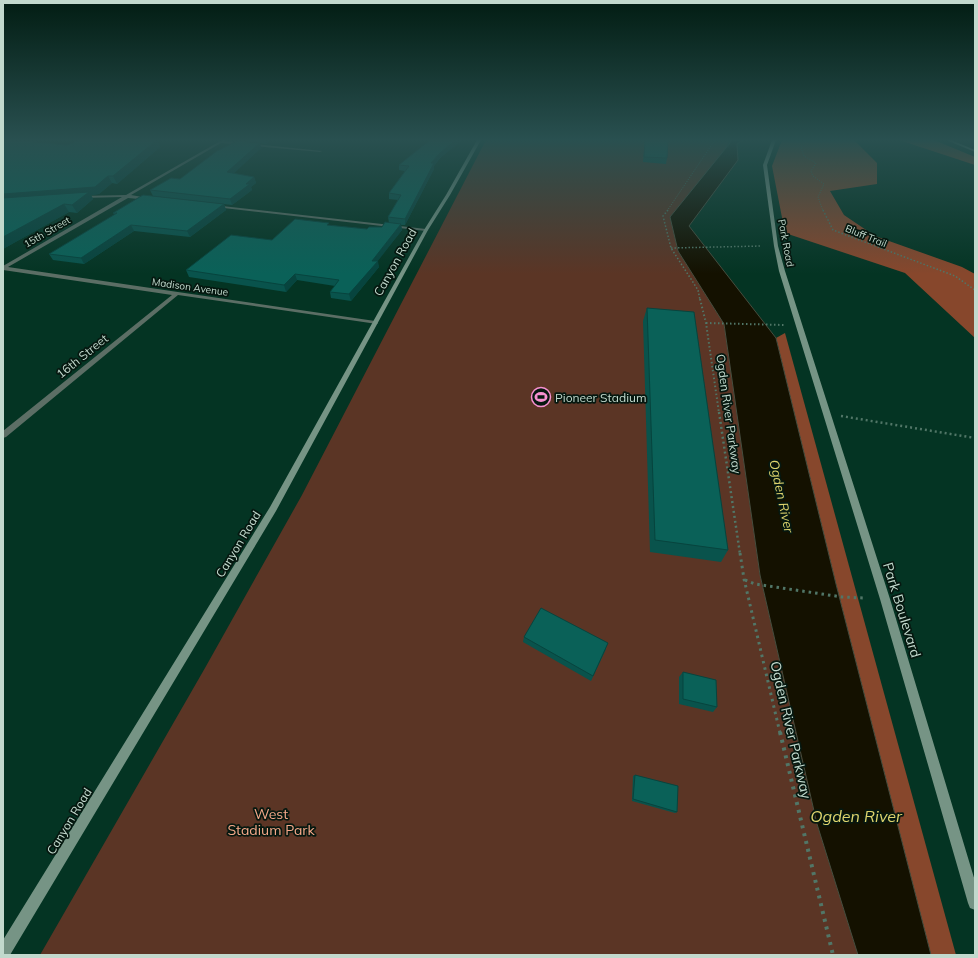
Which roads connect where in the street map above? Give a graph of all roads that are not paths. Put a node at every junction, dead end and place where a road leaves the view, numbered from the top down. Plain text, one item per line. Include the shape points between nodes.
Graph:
1 (146, 185) edge
2 (454, 185) edge
3 (768, 185) edge
4 (126, 196) junction
5 (76, 198) edge
6 (155, 200) edge
7 (210, 206) edge
8 (426, 230) junction
9 (3, 268) edge
10 (176, 294) junction
11 (375, 323) junction
12 (798, 326) joint
13 (3, 435) edge
14 (975, 903) edge
15 (3, 953) edge

1 - 4 street, 15th Street
2 - 8 street, Canyon Road
3 - 12 street, Park Road via 776,246
4 - 5 street
4 - 6 street
4 - 9 street, 15th Street
7 - 8 street
8 - 11 street, Canyon Road
9 - 10 street, Madison Avenue
10 - 11 street, Madison Avenue
10 - 13 street, 16th Street
11 - 15 street, Canyon Road via 273,508
12 - 14 street, Park Boulevard via 885,599

